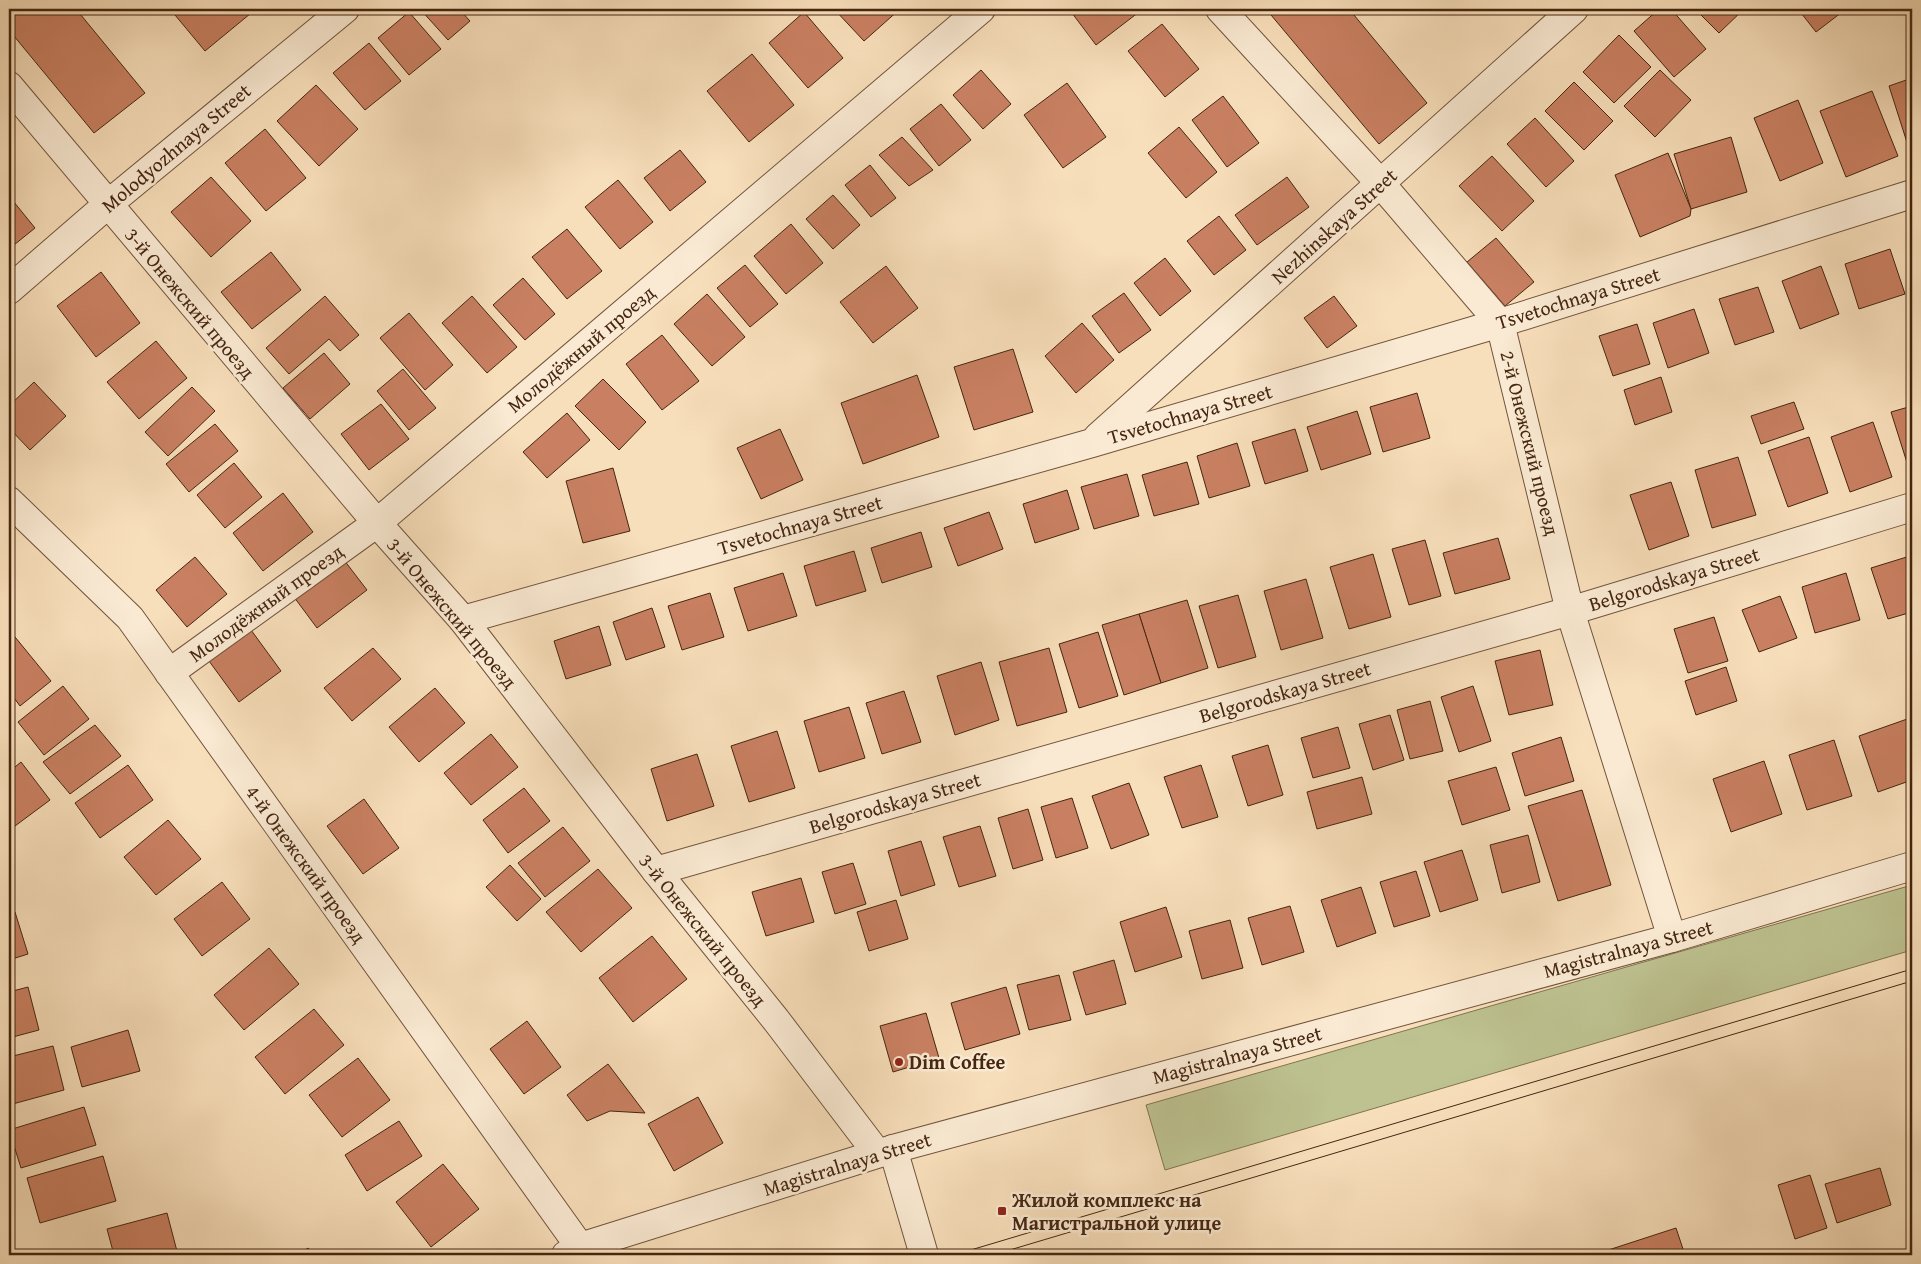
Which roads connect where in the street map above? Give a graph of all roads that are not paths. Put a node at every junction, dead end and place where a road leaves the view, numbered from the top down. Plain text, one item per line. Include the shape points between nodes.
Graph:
1 (345, 9) edge
2 (981, 9) edge
3 (1220, 9) edge
4 (1574, 9) edge
5 (9, 86) edge
6 (1382, 184) junction
7 (1912, 194) edge
8 (107, 205) junction
9 (9, 290) edge
10 (1500, 323) junction
11 (1092, 442) junction
12 (9, 501) edge
13 (1912, 507) edge
14 (377, 523) junction
15 (1570, 610) junction
16 (463, 620) junction
17 (169, 673) junction
18 (1912, 866) edge
19 (656, 871) junction
20 (1672, 938) junction
21 (885, 1151) junction
22 (573, 1251) edge
23 (924, 1255) edge

1 - 8 street, Molodyozhnaya Street
2 - 14 street, Молодёжный проезд
3 - 6 street, 2-й Онежский проезд
4 - 6 street, Nezhinskaya Street
5 - 8 street, 3-й Онежский проезд
6 - 10 street, 2-й Онежский проезд
6 - 11 street, Nezhinskaya Street
7 - 10 street, Tsvetochnaya Street
8 - 9 street, Molodyozhnaya Street
8 - 14 street, 3-й Онежский проезд
10 - 11 street, Tsvetochnaya Street
10 - 15 street, 2-й Онежский проезд
11 - 16 street, Tsvetochnaya Street
12 - 17 street, 4-й Онежский проезд via 130,618
13 - 15 street, Belgorodskaya Street
14 - 16 street, 3-й Онежский проезд
14 - 17 street, Молодёжный проезд
15 - 19 street, Belgorodskaya Street
15 - 20 street, 2-й Онежский проезд
16 - 19 street, 3-й Онежский проезд
17 - 22 street, 4-й Онежский проезд
18 - 20 street, Magistralnaya Street
19 - 21 street, 3-й Онежский проезд
20 - 21 street, Magistralnaya Street
21 - 22 street, Magistralnaya Street
21 - 23 street

